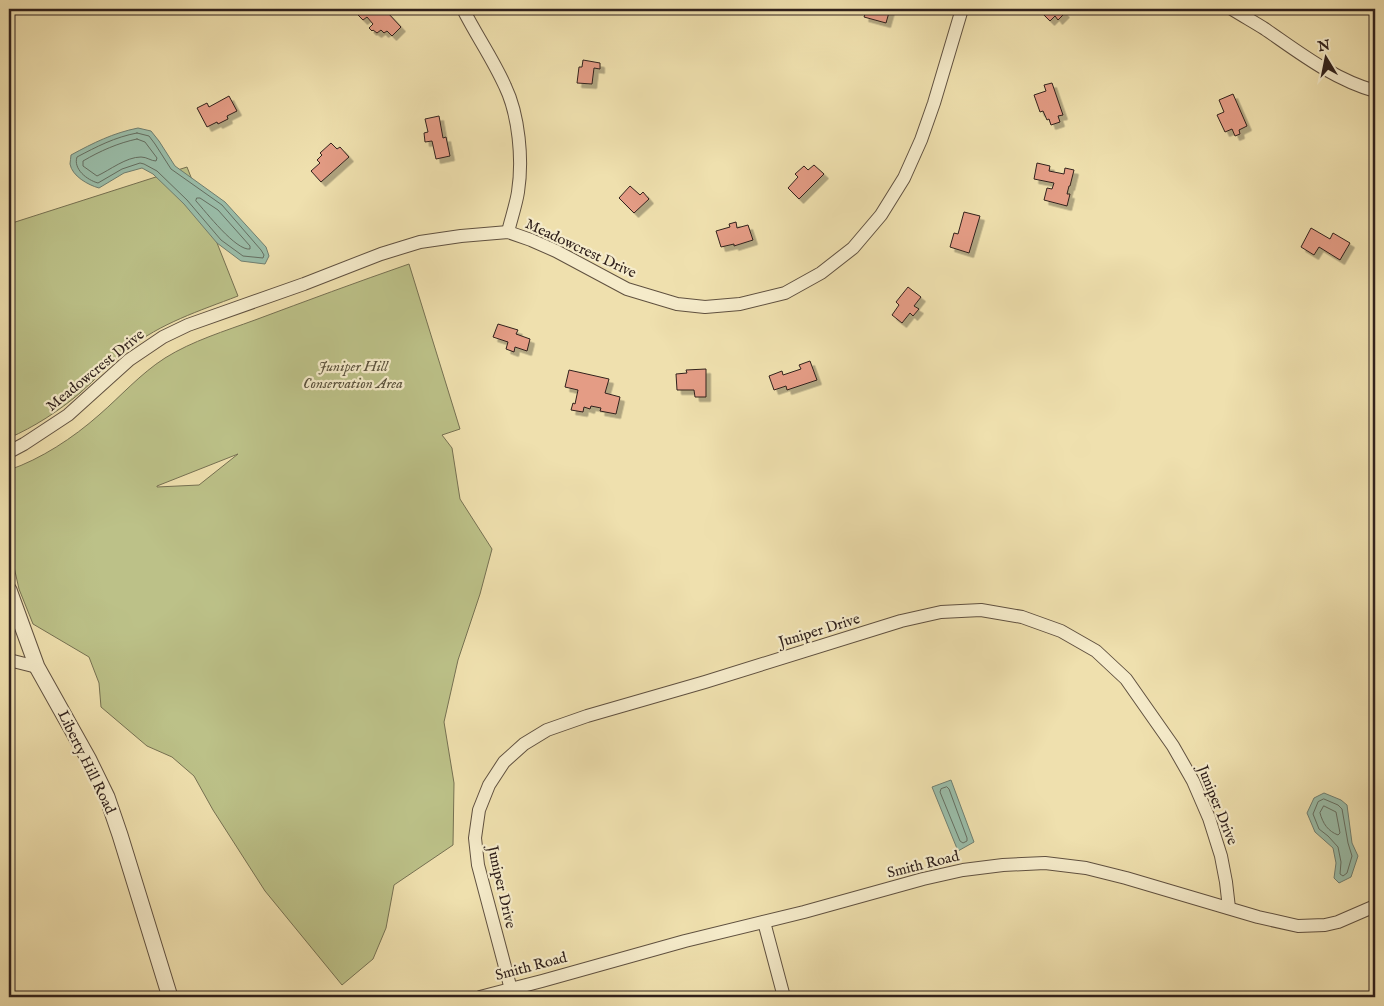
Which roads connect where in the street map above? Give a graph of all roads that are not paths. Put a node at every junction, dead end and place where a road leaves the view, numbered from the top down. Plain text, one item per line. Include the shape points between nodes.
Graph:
1 (462, 9) edge
2 (962, 9) edge
3 (1232, 9) edge
4 (1375, 91) edge
5 (508, 232) junction
6 (9, 452) edge
7 (9, 590) edge
8 (9, 660) edge
9 (37, 667) junction
10 (1375, 906) edge
11 (1229, 908) junction
12 (764, 922) junction
13 (512, 993) edge
14 (170, 997) edge
15 (480, 997) edge
16 (784, 997) edge

1 - 5 street via 506,88 514,113 520,166 518,194
2 - 5 street, Meadowcrest Drive via 934,103 904,178 853,248 821,274 785,293 748,303 705,307 677,304 626,288 556,251
3 - 4 street via 1334,75
5 - 6 street, Meadowcrest Drive via 420,242 188,325 136,355 68,415
7 - 9 street, Liberty Hill Road
8 - 9 street
9 - 14 street, Liberty Hill Road via 107,797
10 - 11 street, Smith Road via 1338,922 1312,926 1284,924
11 - 12 street, Smith Road via 1086,868 1045,863 1004,864 922,879
11 - 13 street, Juniper Drive via 1221,856 1193,781 1126,679 1096,651 1061,631 1022,617 982,610 941,612 901,621 586,716 547,730 524,744 504,762 489,785 479,810 475,838 478,865
12 - 13 street, Smith Road via 542,981
12 - 16 street
13 - 15 street, Smith Road

